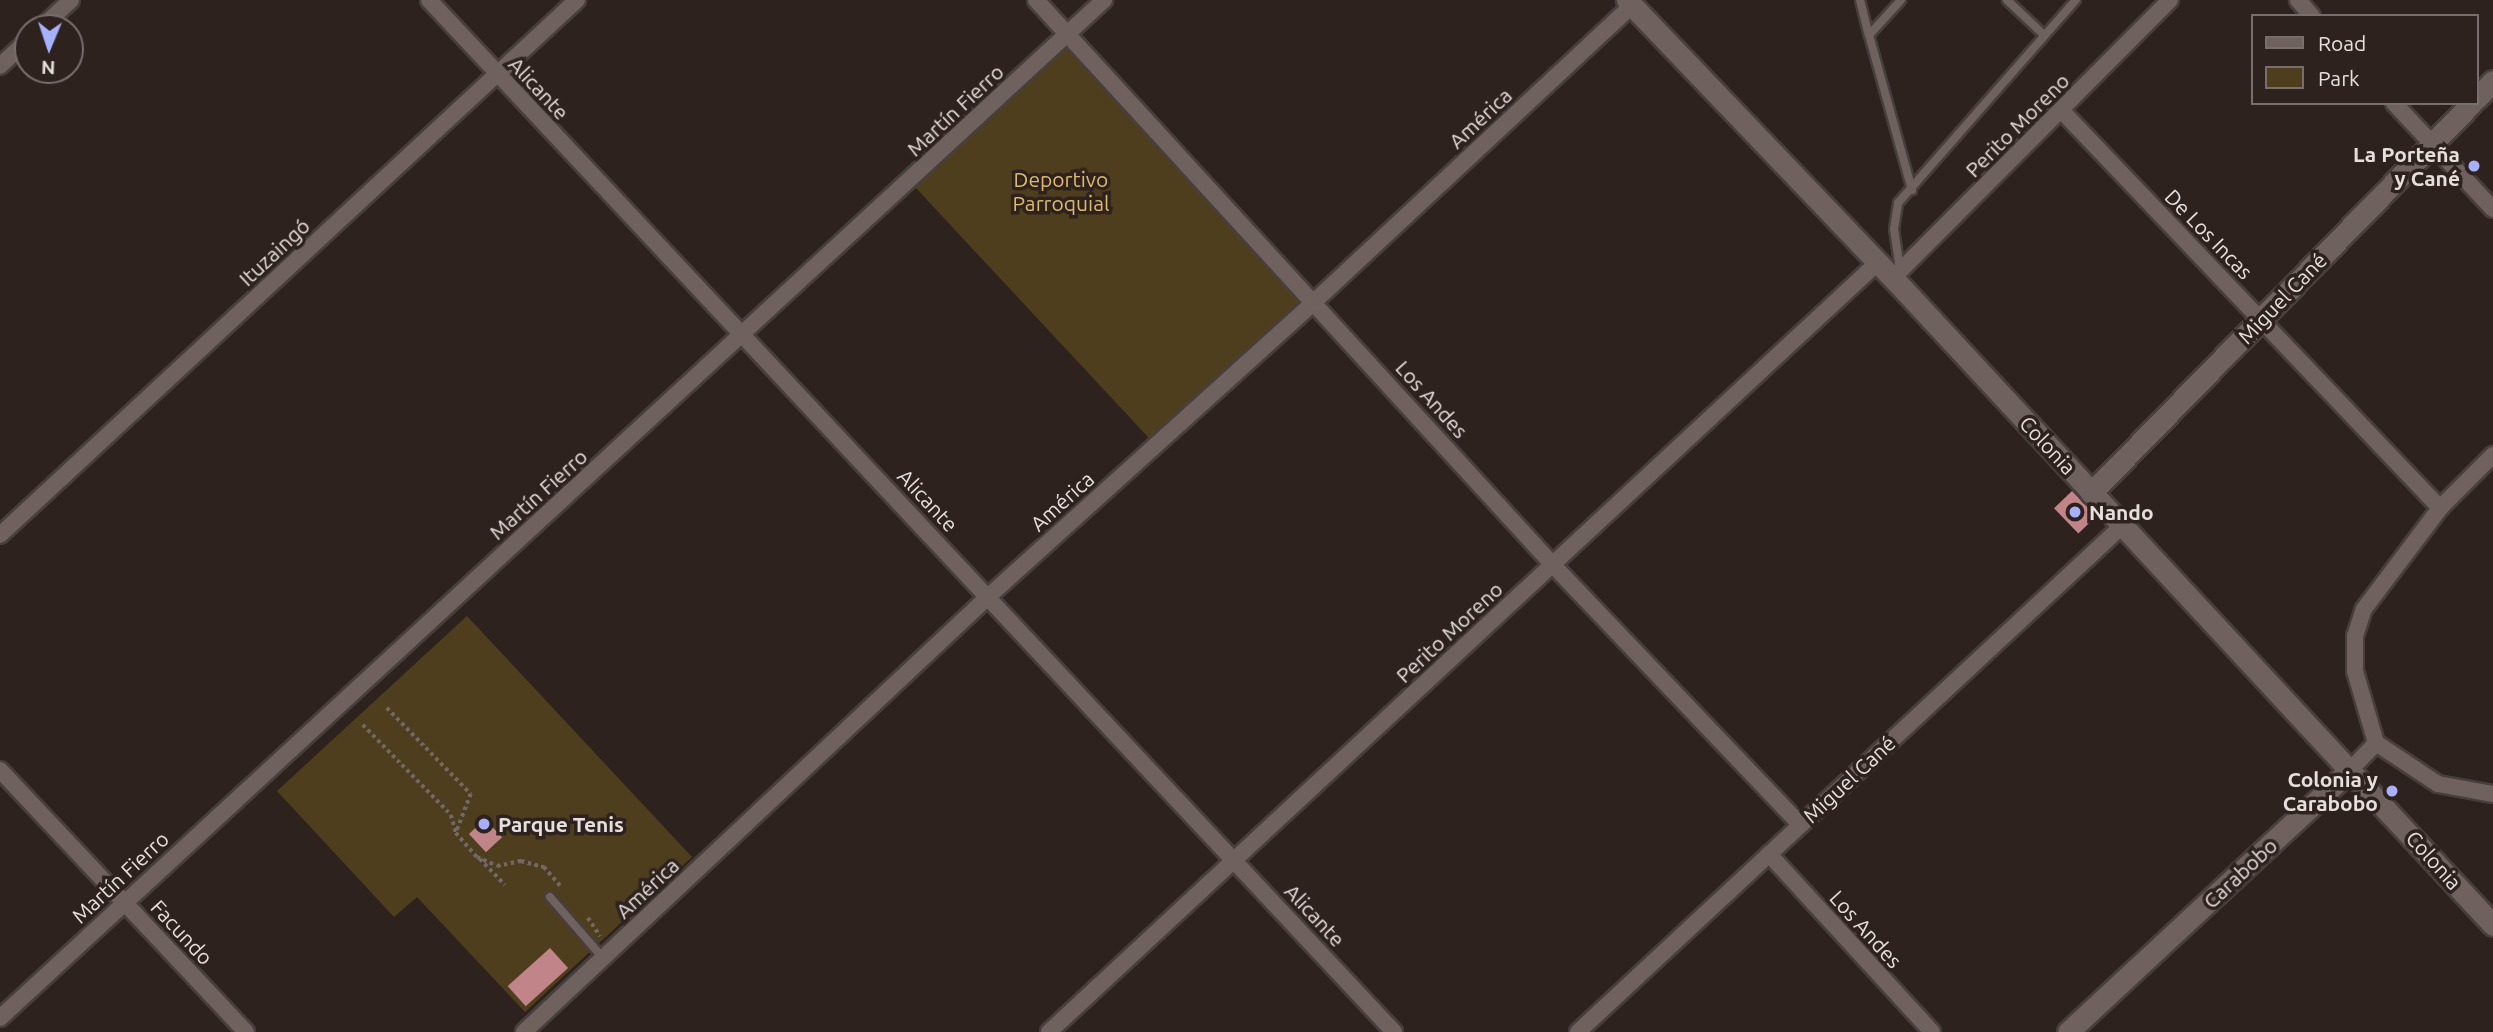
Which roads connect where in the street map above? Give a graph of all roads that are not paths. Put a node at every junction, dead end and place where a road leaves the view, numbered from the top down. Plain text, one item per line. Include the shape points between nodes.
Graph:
1 (429, 0) edge
2 (577, 0) edge
3 (1036, 0) edge
4 (1104, 0) edge
5 (1860, 0) edge
6 (1901, 0) edge
7 (2007, 0) edge
8 (2076, 0) edge
9 (2170, 0) edge
10 (2298, 0) edge
11 (1630, 3) edge
12 (2310, 14) edge
13 (1068, 34) junction
14 (2043, 34) junction
15 (1869, 35) junction
16 (14, 53) edge
17 (0, 66) edge
18 (497, 75) junction
19 (2493, 81) edge
20 (2479, 96) edge
21 (2395, 105) edge
22 (2470, 105) edge
23 (2062, 110) junction
24 (2432, 145) junction
25 (1912, 190) junction
26 (2493, 209) edge
27 (1877, 263) junction
28 (1897, 274) junction
29 (1315, 301) junction
30 (2262, 320) junction
31 (744, 335) junction
32 (2493, 455) edge
33 (2091, 493) junction
34 (2440, 508) junction
35 (2121, 527) junction
36 (0, 535) edge
37 (1553, 565) junction
38 (989, 595) junction
39 (2376, 743) junction
40 (2351, 769) junction
41 (0, 770) edge
42 (2493, 794) edge
43 (1800, 824) junction
44 (1769, 854) junction
45 (1234, 858) junction
46 (550, 897) dead end
47 (124, 900) junction
48 (2493, 925) edge
49 (599, 953) junction
50 (0, 1018) edge
51 (246, 1032) edge
52 (524, 1032) edge
53 (1049, 1032) edge
54 (1394, 1032) edge
55 (1577, 1032) edge
56 (1932, 1032) edge
57 (2068, 1032) edge

1 - 18 street, Alicante
2 - 18 street, Ituzaingó
3 - 13 street, Los Andes
4 - 13 street, Martín Fierro
5 - 15 lane
6 - 15 lane
7 - 14 lane
8 - 14 lane
9 - 23 street, Perito Moreno
10 - 12 street
11 - 27 street, Colonia
11 - 29 street, América
13 - 29 street, Los Andes
13 - 31 street, Martín Fierro
14 - 25 lane via 2008,83
15 - 25 lane
16 - 17 street
18 - 31 street, Alicante
18 - 36 street, Ituzaingó
19 - 20 street
21 - 24 street
22 - 24 street, Miguel Cané
23 - 28 street, Perito Moreno
23 - 30 street, De Los Incas
24 - 26 street
24 - 30 street, Miguel Cané
25 - 28 lane via 1895,211
27 - 28 street, Colonia
27 - 37 street, Perito Moreno
28 - 33 street, Colonia
29 - 37 street, Los Andes
29 - 38 street, América
30 - 33 street, Miguel Cané
30 - 34 street, De Los Incas
31 - 38 street, Alicante
31 - 47 street, Martín Fierro
32 - 34 street
33 - 35 street, Colonia
34 - 39 street via 2381,581 2355,636 2357,682
35 - 40 street, Colonia
35 - 43 street, Miguel Cané
37 - 43 street, Los Andes
37 - 45 street, Perito Moreno
38 - 45 street, Alicante
38 - 49 street, América
39 - 40 street, Carabobo
39 - 42 street via 2438,784
40 - 48 street, Colonia
40 - 57 street, Carabobo
41 - 47 street, Facundo
43 - 44 street, Miguel Cané
44 - 55 street, Miguel Cané
44 - 56 street, Los Andes
45 - 53 street, Perito Moreno
45 - 54 street, Alicante
46 - 49 lane
47 - 50 street, Martín Fierro
47 - 51 street, Facundo
49 - 52 street, América

